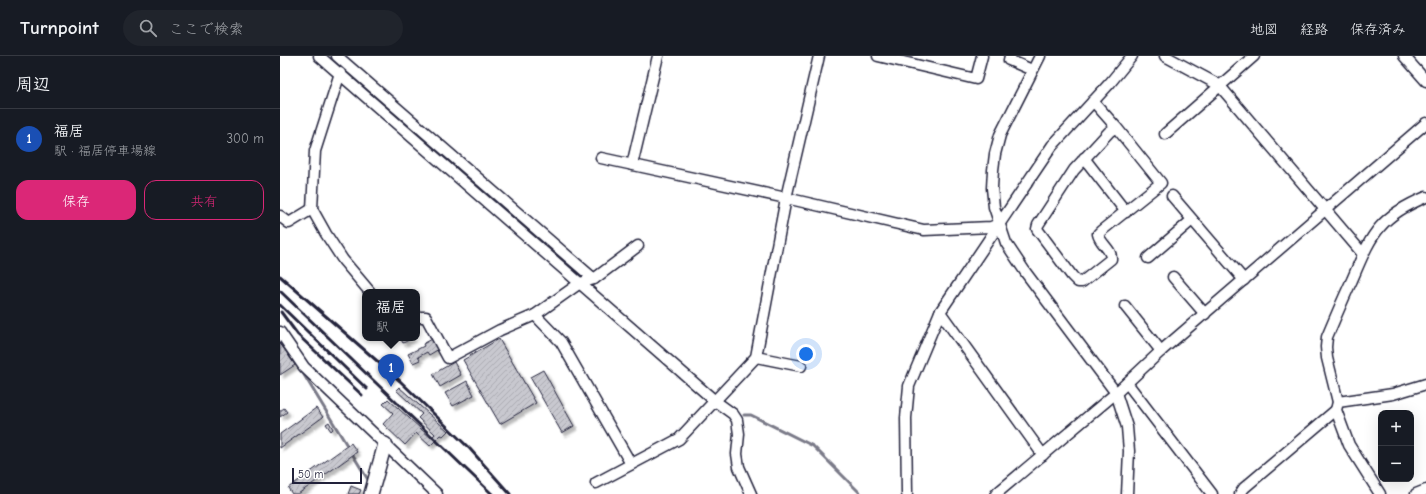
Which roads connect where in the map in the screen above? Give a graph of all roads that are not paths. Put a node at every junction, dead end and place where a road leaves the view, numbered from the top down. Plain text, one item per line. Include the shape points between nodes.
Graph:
1 (319, 56) edge
2 (337, 56) edge
3 (658, 56) edge
4 (819, 56) edge
5 (878, 56) edge
6 (982, 56) edge
7 (1010, 56) edge
8 (1040, 56) edge
9 (1132, 56) edge
10 (1165, 56) edge
11 (1254, 56) edge
12 (1404, 56) edge
13 (1032, 70) junction
14 (340, 74) junction
15 (1426, 81) edge
16 (1219, 85) junction
17 (1092, 101) junction
18 (1426, 123) edge
19 (1116, 126) junction
20 (1165, 134) dead end
21 (601, 158) dead end
22 (1084, 158) junction
23 (632, 165) junction
24 (1172, 196) dead end
25 (1426, 197) edge
26 (786, 198) junction
27 (312, 209) junction
28 (1326, 210) junction
29 (1126, 212) junction
30 (280, 216) edge
31 (1192, 220) junction
32 (999, 224) junction
33 (638, 246) dead end
34 (1363, 254) junction
35 (1148, 258) dead end
36 (1173, 277) dead end
37 (594, 278) junction
38 (1244, 280) junction
39 (580, 284) junction
40 (367, 289) edge
41 (1125, 306) dead end
42 (940, 312) junction
43 (1205, 314) junction
44 (535, 315) junction
45 (420, 317) edge
46 (280, 332) edge
47 (1161, 351) junction
48 (756, 357) junction
49 (801, 366) dead end
50 (1127, 383) junction
51 (1426, 384) edge
52 (1116, 393) junction
53 (716, 401) junction
54 (1337, 406) junction
55 (385, 444) junction
56 (1043, 455) junction
57 (631, 464) junction
58 (596, 483) dead end
59 (1426, 490) edge
60 (371, 494) edge
61 (437, 494) edge
62 (751, 494) edge
63 (907, 494) edge
64 (996, 494) edge
65 (1127, 494) edge
66 (1212, 494) edge
67 (1240, 494) edge
68 (1380, 494) edge
69 (1416, 494) edge

1 - 14 street
2 - 37 street
3 - 23 street
4 - 26 street
5 - 6 street via 976,79
7 - 13 street via 1009,60
8 - 13 street
9 - 17 street
10 - 16 street
11 - 16 street
12 - 15 street
13 - 32 street via 1000,135 995,154 992,188
14 - 27 street via 315,152
14 - 39 street
16 - 20 street
16 - 28 street
17 - 19 street
17 - 32 street via 1052,146
18 - 28 street
19 - 22 street
19 - 29 street via 1161,183
21 - 23 street
22 - 29 street
22 - 29 street via 1070,175 1037,229 1078,282 1082,282 1111,259 1112,254 1098,234
23 - 26 street
24 - 31 street
25 - 34 street via 1400,210 1381,225
26 - 32 street via 924,230 991,227
26 - 48 street
27 - 30 street via 289,223
27 - 40 street via 343,260
28 - 34 street
28 - 38 street
31 - 35 street
31 - 38 street
32 - 42 street
32 - 52 street via 1006,243 1026,273
33 - 37 street
34 - 54 street via 1327,337 1327,358
36 - 43 street
37 - 39 street
38 - 43 street
39 - 44 street
39 - 53 street
41 - 47 street
42 - 56 street
42 - 63 street via 909,386 906,418
43 - 47 street
44 - 45 street via 500,330 448,358 426,317
44 - 57 street via 561,342
46 - 55 street via 304,367
47 - 50 street
48 - 49 street
48 - 53 street
50 - 52 street
50 - 66 street
51 - 54 street
52 - 56 street
52 - 65 street via 1127,427
53 - 57 street via 679,439
53 - 62 street via 737,420 739,466
54 - 67 street
54 - 68 street via 1349,445
55 - 60 main road
55 - 61 street
56 - 64 street
57 - 58 street
59 - 69 street

